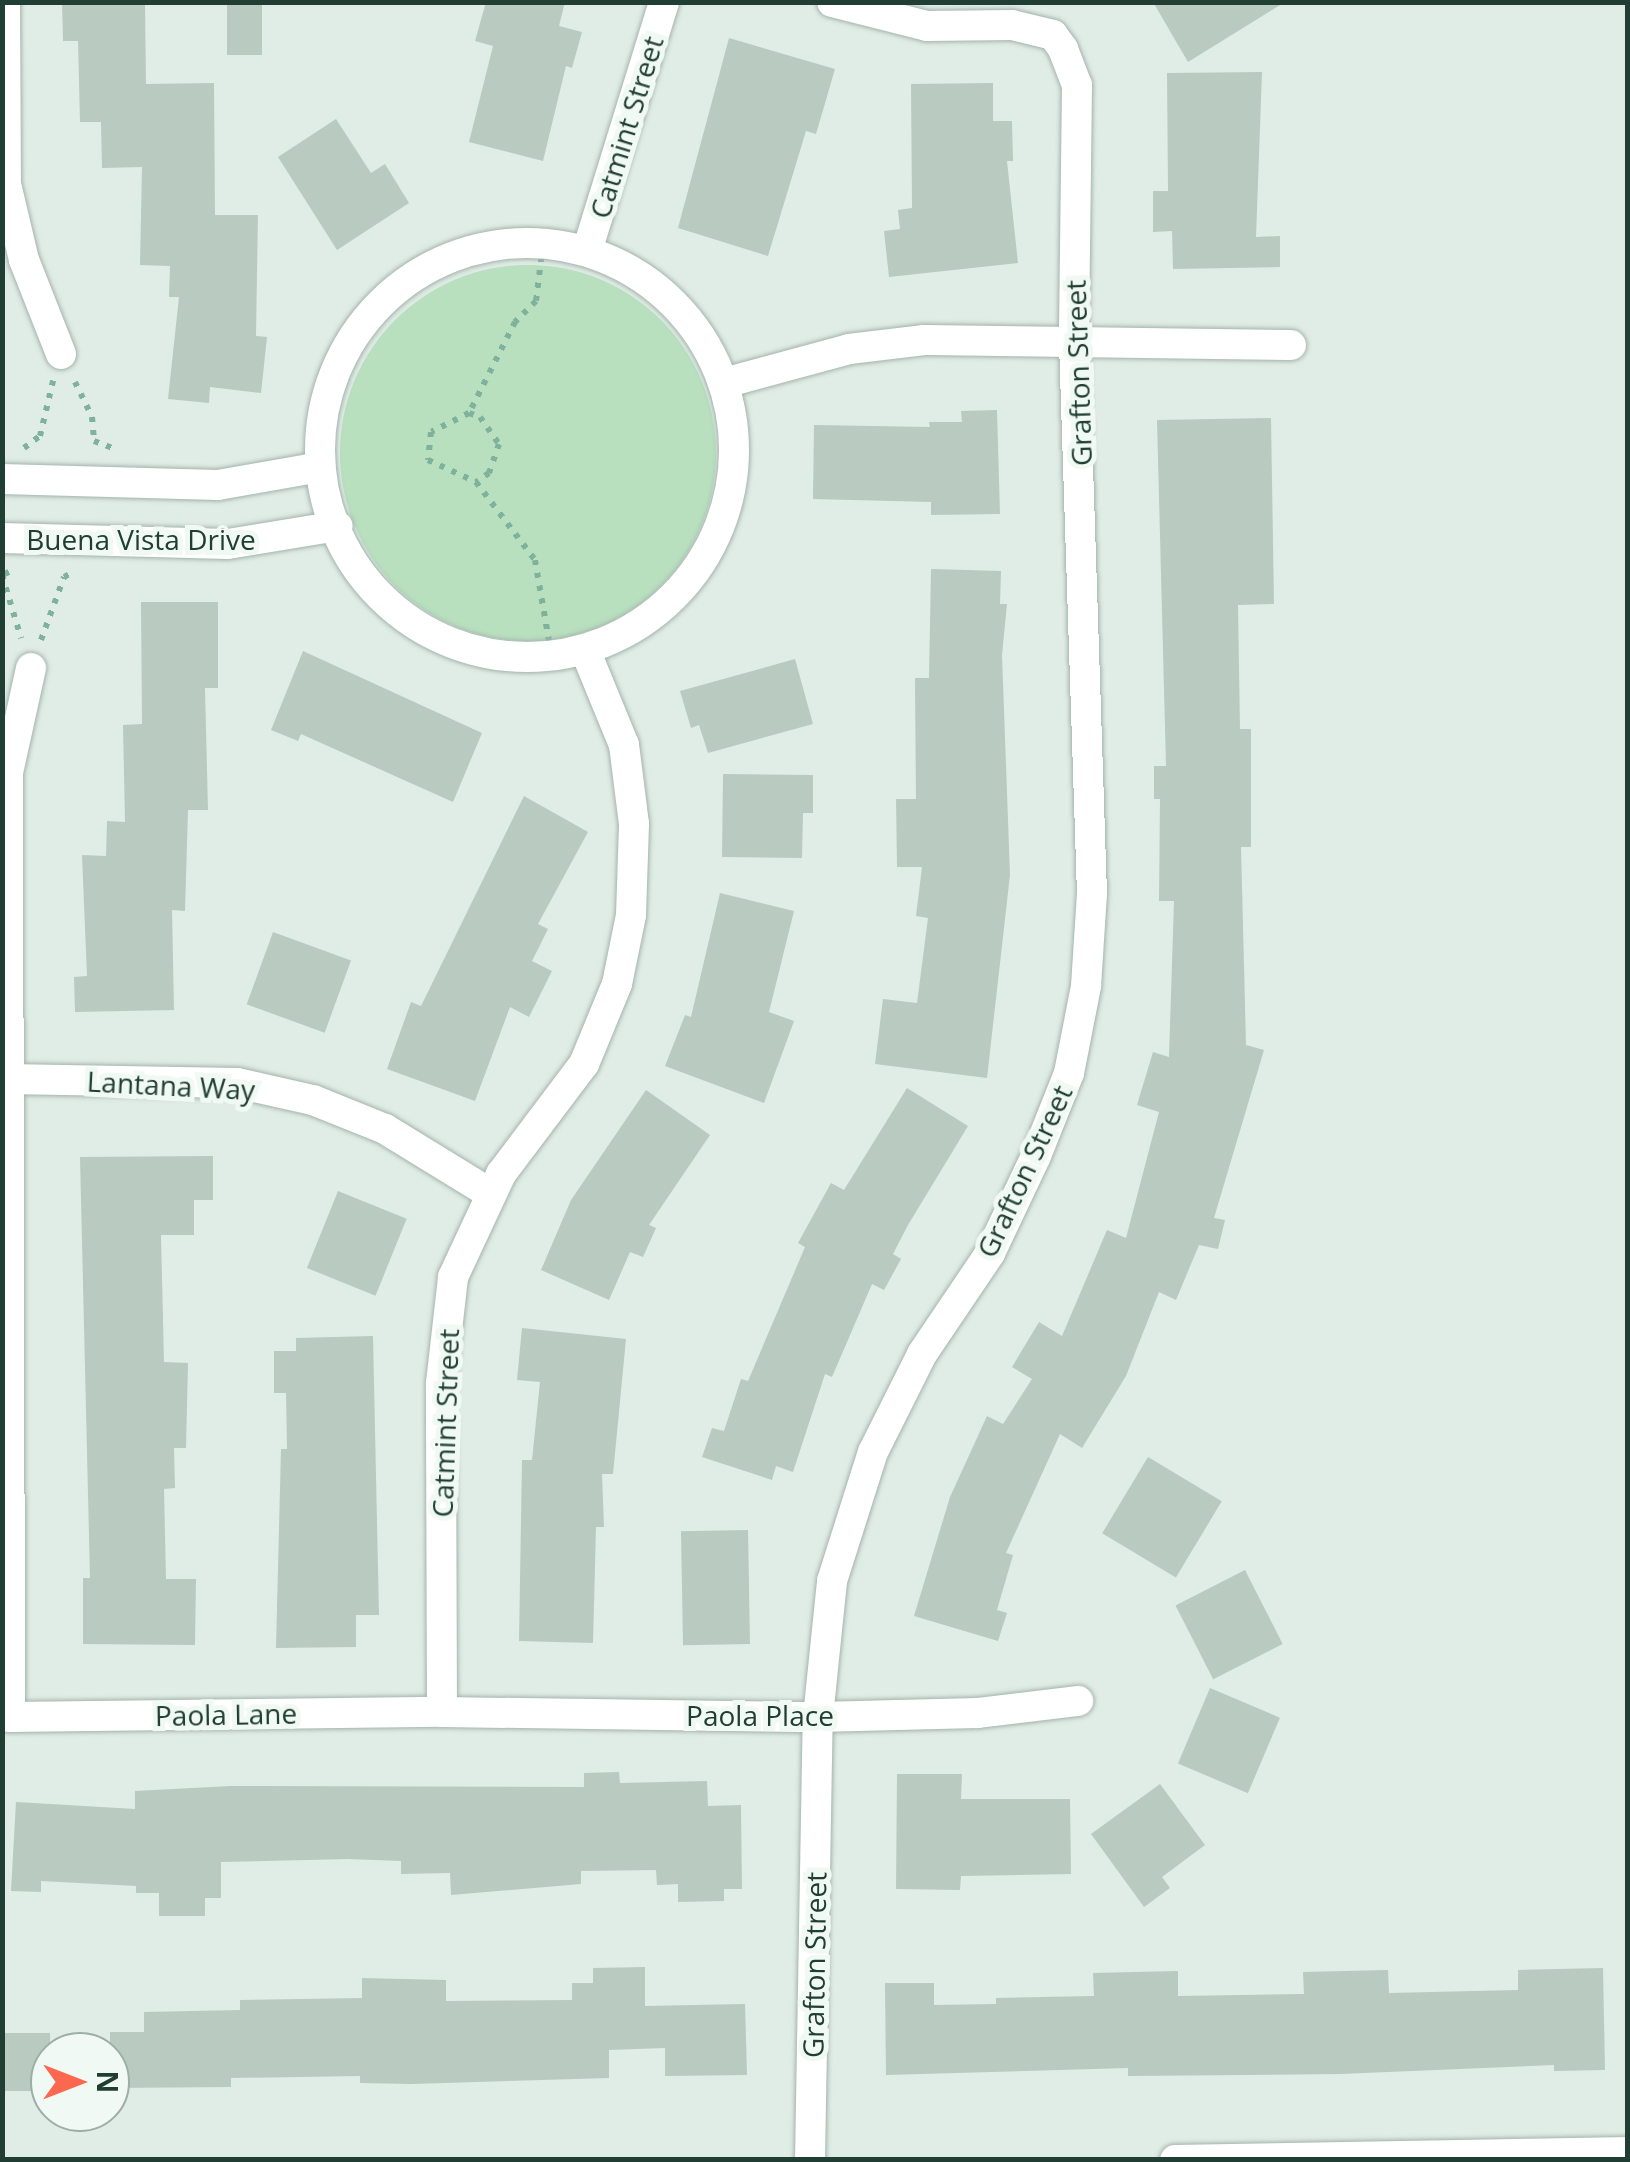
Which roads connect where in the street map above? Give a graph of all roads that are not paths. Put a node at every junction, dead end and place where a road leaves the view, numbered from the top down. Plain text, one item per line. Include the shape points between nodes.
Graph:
1 (5, 2) edge
2 (664, 2) edge
3 (832, 2) edge
4 (587, 252) junction
5 (1074, 343) junction
6 (1291, 344) dead end
7 (61, 354) road end
8 (724, 383) junction
9 (320, 467) junction
10 (7, 479) edge
11 (338, 526) junction
12 (2, 538) edge
13 (585, 650) junction
14 (31, 668) road end
15 (6, 1079) junction
16 (492, 1194) junction
17 (1078, 1700) dead end
18 (442, 1712) junction
19 (818, 1717) junction
20 (1628, 2152) edge
21 (810, 2160) edge
22 (1175, 2160) edge

1 - 7 street via 6,184 24,260
2 - 4 street, Catmint Street
3 - 5 street, Grafton Street via 926,26 1012,25 1053,35 1077,85
4 - 8 street via 623,264 666,294 705,343
4 - 9 street via 543,244 470,249 431,264 385,297 348,342 328,387
5 - 6 street
5 - 8 street via 887,345
5 - 19 street, Grafton Street via 1091,834 1086,986 1069,1073 1036,1156 990,1253 922,1354 874,1452 832,1581
8 - 13 street via 734,460 724,515 707,554 667,603 633,629
9 - 10 street, Buena Vista Drive via 218,485
9 - 11 street
11 - 12 street, Buena Vista Drive via 228,544
11 - 13 street via 355,565 384,602 416,626 476,652
13 - 16 street, Catmint Street via 624,745 634,824 631,915 617,984 584,1064
14 - 15 street via 8,773
15 - 16 street, Lantana Way via 237,1083 313,1100 385,1129
15 - 18 street, Paola Lane via 10,1717
16 - 18 street, Catmint Street via 453,1277 440,1384
17 - 19 street, Paola Place via 977,1713
18 - 19 street, Paola Place
19 - 21 street, Grafton Street
20 - 22 street

